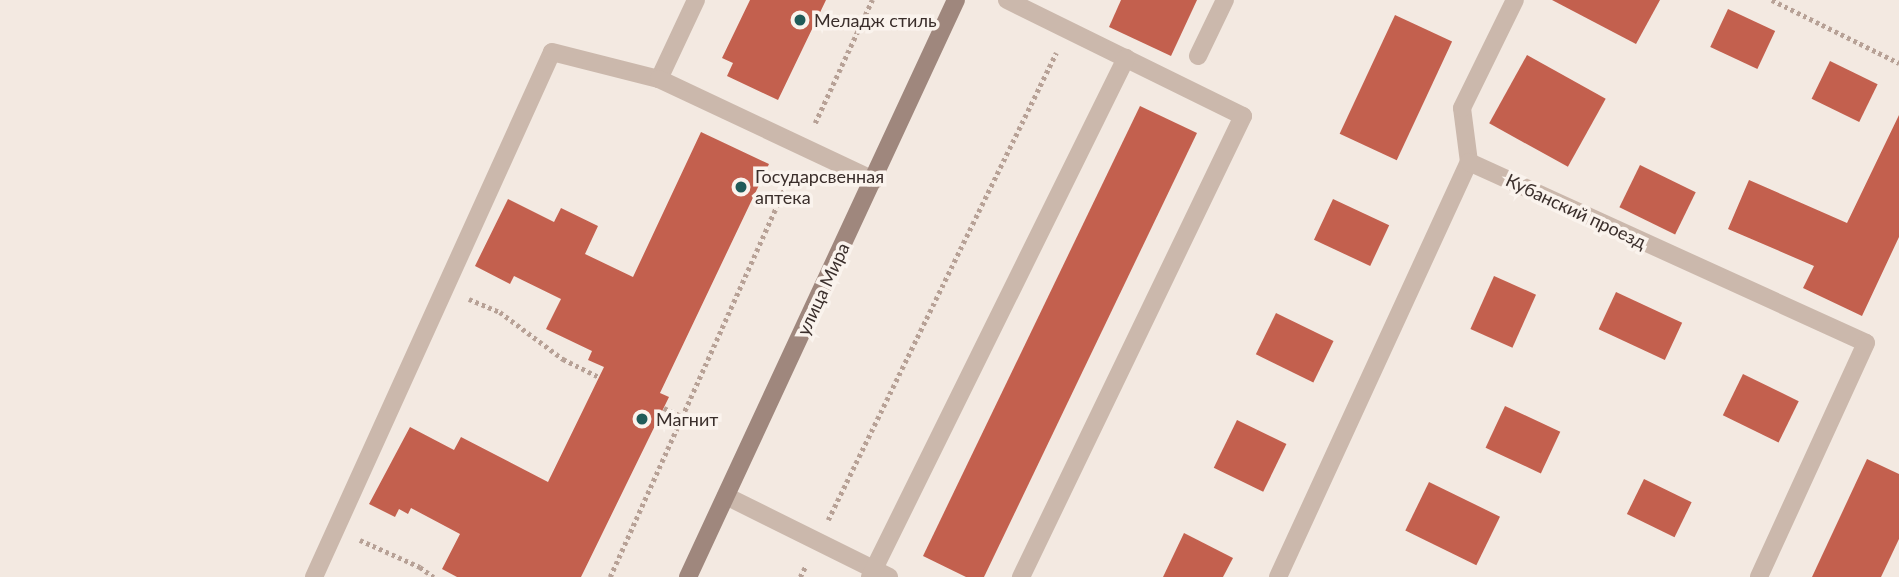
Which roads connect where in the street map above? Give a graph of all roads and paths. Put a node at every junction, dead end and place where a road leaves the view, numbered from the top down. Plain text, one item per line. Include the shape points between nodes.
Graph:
1 (696, 0) edge
2 (872, 0) edge
3 (956, 0) edge
4 (1007, 0) edge
5 (1225, 0) edge
6 (1515, 0) edge
7 (1772, 0) edge
8 (1067, 30) junction
9 (1198, 57) dead end
10 (1126, 58) junction
11 (1899, 63) edge
12 (659, 79) junction
13 (803, 147) junction
14 (1469, 162) junction
15 (874, 180) junction
16 (445, 289) junction
17 (599, 377) dead end
18 (664, 408) dead end
19 (683, 417) junction
20 (726, 496) junction
21 (336, 529) junction
22 (818, 540) junction
23 (878, 575) edge
24 (314, 577) edge
25 (433, 577) edge
26 (610, 577) edge
27 (688, 577) edge
28 (800, 577) edge
29 (1021, 577) edge
30 (1278, 577) edge
31 (1759, 577) edge

1 - 12 street
2 - 13 path
3 - 15 main road, улица Мира
4 - 8 street
5 - 9 street
6 - 14 street via 1462,108
7 - 11 path
8 - 10 street
8 - 22 path
10 - 23 street
10 - 29 street via 1242,116
12 - 13 street
12 - 16 street via 552,52
13 - 15 street
13 - 19 path
14 - 30 street
14 - 31 street, Кубанский проезд via 1866,343
15 - 20 main road, улица Мира
16 - 17 path via 500,312 563,359
16 - 21 street
18 - 19 path
19 - 26 path
20 - 22 street
20 - 27 main road, улица Мира
21 - 24 street
21 - 25 path
22 - 23 street
22 - 28 path

